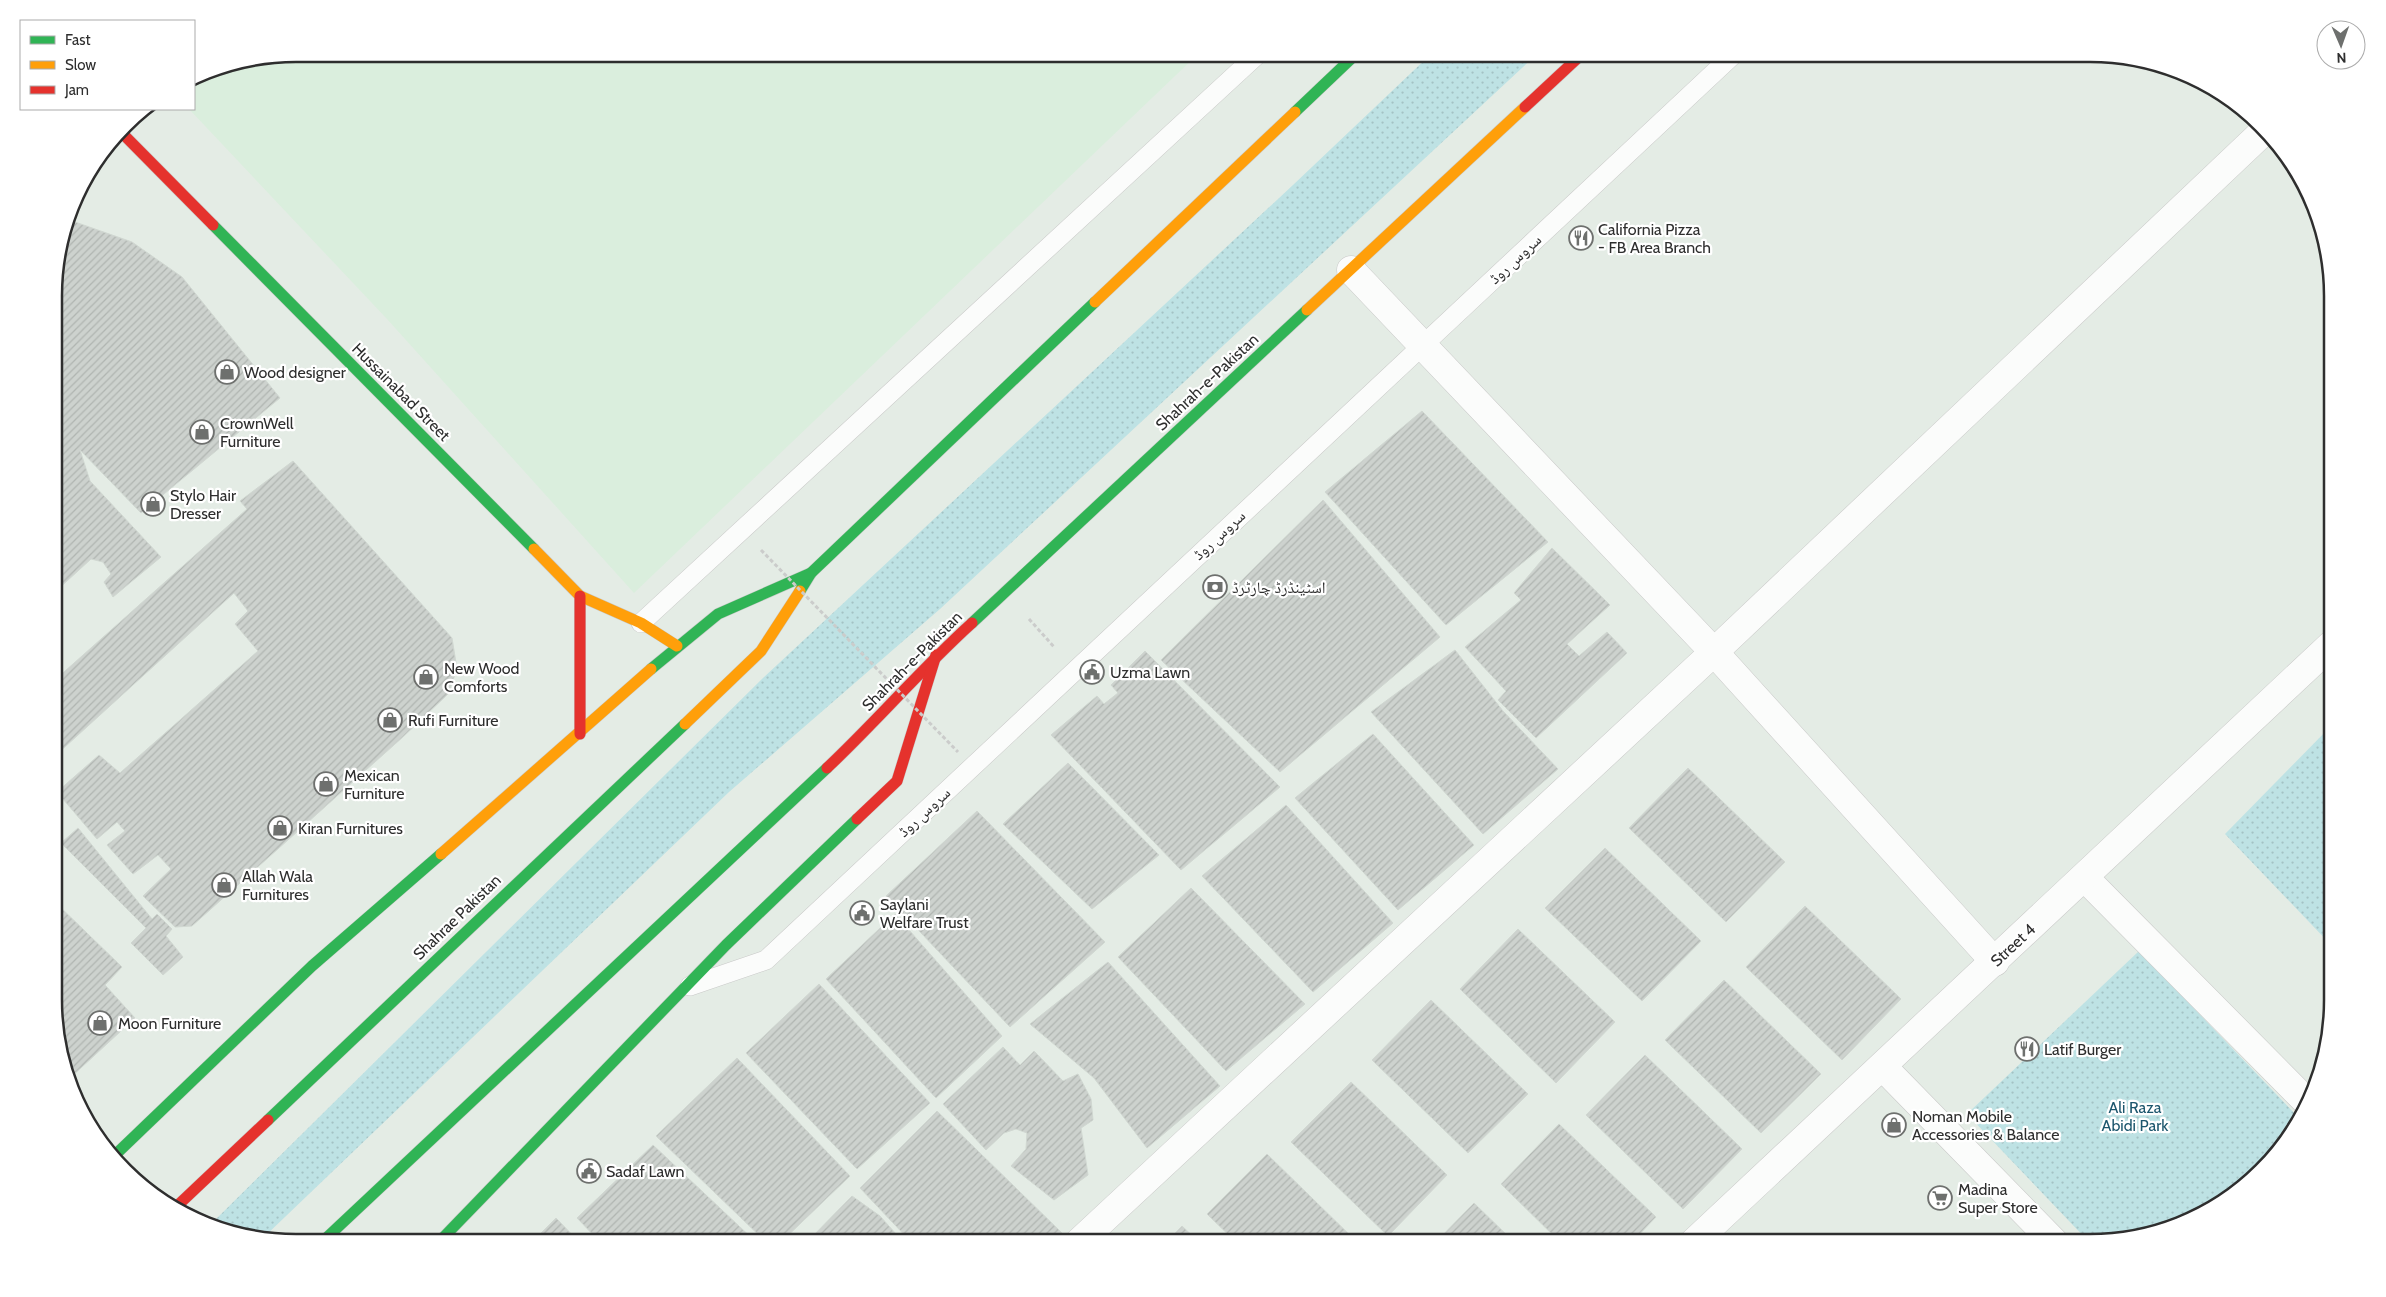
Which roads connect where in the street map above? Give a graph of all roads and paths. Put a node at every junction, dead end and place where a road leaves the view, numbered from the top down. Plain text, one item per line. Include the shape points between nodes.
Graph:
1 (1249, 62) edge
2 (1348, 62) edge
3 (1573, 62) edge
4 (1725, 62) edge
5 (2259, 136) edge
6 (126, 137) edge
7 (1351, 270) junction
8 (1422, 345) junction
9 (761, 550) dead end
10 (811, 573) junction
11 (1005, 592) junction
12 (580, 596) junction
13 (641, 623) junction
14 (676, 646) junction
15 (1714, 652) junction
16 (2324, 652) edge
17 (936, 655) junction
18 (1062, 655) dead end
19 (580, 734) junction
20 (958, 752) dead end
21 (2085, 878) junction
22 (1995, 962) junction
23 (687, 988) junction
24 (1883, 1067) junction
25 (2303, 1097) edge
26 (118, 1152) edge
27 (180, 1203) edge
28 (331, 1234) edge
29 (447, 1234) edge
30 (1088, 1234) edge
31 (1703, 1234) edge
32 (2046, 1234) edge

1 - 13 lane
2 - 10 main road
3 - 7 main road, Shahrah-e-Pakistan
4 - 8 lane, سروس روڈ
5 - 15 street
6 - 12 main road, Hussainabad Street
7 - 8 street
7 - 11 main road, Shahrah-e-Pakistan
8 - 15 street
8 - 23 lane, سروس روڈ via 766,960
9 - 20 path, bridge
10 - 14 main road via 718,614
10 - 27 main road, Shahrae Pakistan via 761,651
11 - 17 main road, Shahrah-e-Pakistan
11 - 18 path
12 - 13 main road, Hussainabad Street
12 - 19 main road
13 - 14 main road, Hussainabad Street
14 - 19 main road
15 - 22 street
15 - 30 street
16 - 21 street, Street 4
17 - 23 main road via 896,781 726,945
17 - 28 main road, Shahrah-e-Pakistan via 858,739
19 - 26 main road via 312,966
21 - 22 street, Street 4
21 - 25 street
22 - 24 street, Street 4
23 - 29 main road
24 - 31 street, Street 4
24 - 32 street

